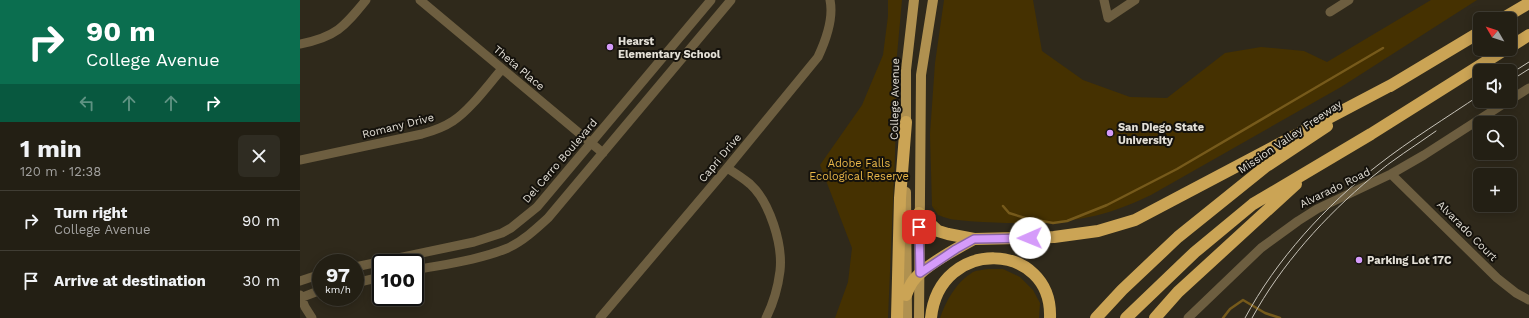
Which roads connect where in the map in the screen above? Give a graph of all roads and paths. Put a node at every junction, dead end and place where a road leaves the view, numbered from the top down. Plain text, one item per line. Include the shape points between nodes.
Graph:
1 (366, 0) edge
2 (420, 0) edge
3 (710, 0) edge
4 (731, 0) edge
5 (830, 0) edge
6 (914, 0) edge
7 (933, 0) edge
8 (1104, 0) edge
9 (1135, 0) edge
10 (1349, 0) edge
11 (1529, 2) edge
12 (1330, 12) dead end
13 (1513, 12) edge
14 (1529, 35) edge
15 (1473, 36) edge
16 (1517, 43) edge
17 (300, 44) edge
18 (1495, 56) edge
19 (502, 69) junction
20 (1397, 82) junction
21 (1529, 88) edge
22 (1517, 95) edge
23 (1497, 108) edge
24 (906, 122) junction
25 (591, 143) junction
26 (603, 153) junction
27 (300, 160) edge
28 (1317, 166) junction
29 (728, 168) junction
30 (1392, 174) junction
31 (919, 213) junction
32 (974, 239) junction
33 (364, 265) edge
34 (424, 268) edge
35 (920, 273) junction
36 (312, 277) edge
37 (300, 281) edge
38 (312, 293) edge
39 (906, 295) junction
40 (300, 297) edge
41 (1529, 300) edge
42 (312, 318) edge
43 (600, 318) edge
44 (766, 318) edge
45 (897, 318) edge
46 (907, 318) edge
47 (919, 318) edge
48 (931, 318) edge
49 (1050, 318) edge
50 (1096, 318) edge
51 (1126, 318) edge
52 (1155, 318) edge
53 (1188, 318) edge

1 - 17 street via 346,24 332,34 317,41
2 - 19 street, Theta Place
3 - 25 street, Del Cerro Boulevard
4 - 26 street
5 - 29 street, Capri Drive via 827,38 818,57
6 - 24 main road, College Avenue via 906,70
7 - 31 main road via 921,75
8 - 9 street via 1108,18
10 - 12 street
11 - 13 highway
14 - 16 highway
15 - 20 highway, Mission Valley Freeway
18 - 28 highway
19 - 25 street, Theta Place
19 - 27 street, Romany Drive via 464,113 440,129
20 - 32 highway via 1135,220 1098,231 1054,238
20 - 50 highway, Mission Valley Freeway via 1265,167 1178,237
21 - 22 street, Alvarado Road
23 - 30 street, Alvarado Road
24 - 39 main road, College Avenue
24 - 45 highway via 900,198
25 - 26 street, Theta Place
25 - 33 street, Del Cerro Boulevard via 537,207 502,233 474,242
26 - 34 street via 548,218 520,241 478,258
28 - 51 highway via 1253,204 1195,252
28 - 52 highway via 1178,292
29 - 43 street, Capri Drive
29 - 44 street via 750,184 764,202 773,221 778,241 780,271 773,304
30 - 41 street, Alvarado Court via 1497,278
30 - 53 street, Alvarado Road via 1317,209 1285,230 1261,248
31 - 32 highway via 938,232
31 - 35 main road
32 - 35 highway
35 - 39 highway
35 - 47 main road
36 - 37 street
38 - 40 street
39 - 46 main road, College Avenue
40 - 42 street
48 - 49 highway via 940,290 954,272 967,263 992,258 1015,262 1032,273 1047,293

